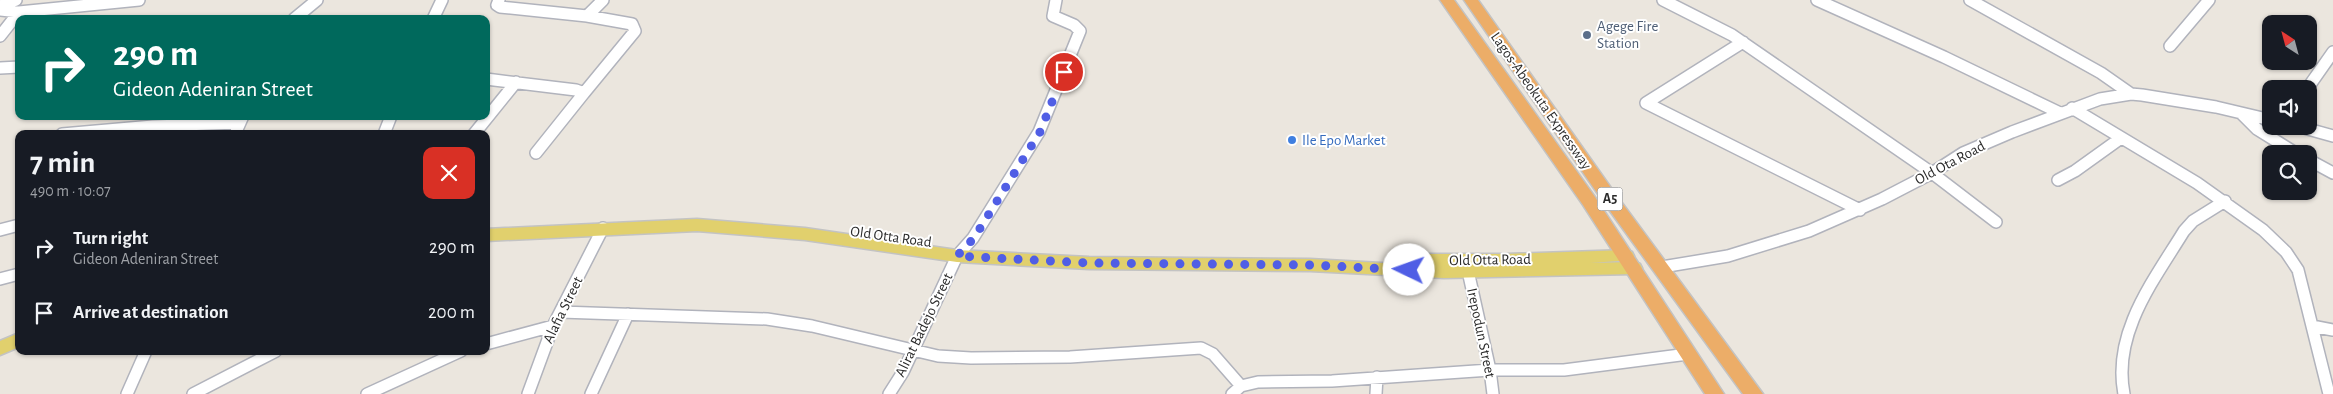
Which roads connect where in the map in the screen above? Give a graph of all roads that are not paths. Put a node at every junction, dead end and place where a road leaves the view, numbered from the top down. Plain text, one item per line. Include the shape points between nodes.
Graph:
1 (16, 0) edge
2 (139, 0) edge
3 (317, 0) edge
4 (442, 0) edge
5 (499, 0) edge
6 (603, 0) edge
7 (1056, 0) edge
8 (1447, 0) edge
9 (1471, 0) edge
10 (1663, 0) edge
11 (1817, 0) edge
12 (1970, 0) edge
13 (2209, 0) edge
14 (0, 6) edge
15 (0, 10) edge
16 (19, 12) junction
17 (17, 15) edge
18 (299, 15) edge
19 (435, 15) edge
20 (587, 16) junction
21 (15, 17) edge
22 (0, 36) edge
23 (1743, 42) junction
24 (2170, 46) dead end
25 (2333, 52) edge
26 (2330, 63) edge
27 (15, 67) edge
28 (0, 68) edge
29 (490, 79) edge
30 (2315, 80) edge
31 (516, 82) junction
32 (584, 93) junction
33 (2131, 94) junction
34 (2072, 108) junction
35 (2237, 112) junction
36 (2060, 113) junction
37 (490, 114) edge
38 (2262, 118) edge
39 (485, 120) edge
40 (239, 124) edge
41 (108, 130) edge
42 (477, 130) edge
43 (2317, 132) edge
44 (2333, 136) edge
45 (2121, 138) junction
46 (2283, 145) edge
47 (536, 153) dead end
48 (2317, 164) edge
49 (1932, 173) junction
50 (2333, 173) edge
51 (2058, 180) dead end
52 (2225, 201) junction
53 (1860, 210) junction
54 (1996, 222) dead end
55 (490, 224) edge
56 (15, 226) edge
57 (603, 228) junction
58 (0, 230) edge
59 (490, 235) edge
60 (961, 252) junction
61 (1630, 262) junction
62 (1662, 267) junction
63 (1468, 271) junction
64 (15, 275) edge
65 (0, 279) edge
66 (561, 312) junction
67 (628, 314) junction
68 (552, 326) junction
69 (2312, 326) junction
70 (2333, 330) edge
71 (15, 342) edge
72 (490, 343) edge
73 (0, 348) edge
74 (15, 348) edge
75 (912, 349) junction
76 (1688, 354) junction
77 (0, 355) edge
78 (144, 355) edge
79 (268, 355) edge
80 (451, 355) edge
81 (1490, 370) junction
82 (1377, 377) junction
83 (1236, 390) edge
84 (127, 394) edge
85 (193, 394) edge
86 (367, 394) edge
87 (528, 394) edge
88 (591, 394) edge
89 (889, 394) edge
90 (1376, 394) edge
91 (1493, 394) edge
92 (1715, 394) edge
93 (1754, 394) edge
94 (2124, 394) edge
95 (2330, 394) edge

1 - 14 street
2 - 16 street
3 - 18 street
4 - 19 street
5 - 20 street via 497,5 500,6
6 - 20 street
7 - 60 street, Alirat Badejo Street via 1053,16 1080,31 1040,132
8 - 61 highway, Lagos-Abeokuta Expressway / A5
9 - 62 highway, Lagos-Abeokuta Expressway / A5 via 1608,196
10 - 23 street
11 - 36 street
12 - 33 street via 2102,73
13 - 24 street
15 - 16 street
16 - 17 street
20 - 32 street via 626,22 635,27 635,31
21 - 22 street
23 - 49 street
23 - 53 street via 1646,103
25 - 26 street
26 - 30 street
27 - 28 street
29 - 31 street
31 - 32 street
31 - 37 street
32 - 47 street
33 - 34 street, Old Ota Road
33 - 35 street, Old Ota Road
34 - 36 street, Old Ota Road
34 - 45 street
35 - 38 street, Old Ota Road
35 - 46 street
36 - 49 street, Old Ota Road via 1976,147
39 - 42 street
40 - 41 street
43 - 44 street
45 - 51 street
45 - 52 street
48 - 50 street
49 - 53 street, Old Ota Road
49 - 54 street
52 - 69 street via 2292,256
52 - 94 street via 2193,221 2184,231 2140,303 2127,344 2122,385
53 - 62 street, Old Ota Road via 1750,250
55 - 60 main road, Old Otta Road via 711,217 821,228
56 - 58 street
57 - 59 main road, Old Otta Road
57 - 60 main road, Old Otta Road via 730,227
57 - 66 street, Alafia Street
60 - 61 main road, Old Otta Road
60 - 63 main road via 1089,263 1310,265
60 - 75 street, Alirat Badejo Street
61 - 63 main road
61 - 76 highway, Lagos-Abeokuta Expressway / A5
62 - 93 highway, Lagos-Abeokuta Expressway / A5
63 - 81 street, Irepodun Street
64 - 65 street
66 - 67 street
66 - 68 street, Alafia Street
67 - 75 street via 766,319
67 - 88 street
68 - 72 street
68 - 87 street, Alafia Street
69 - 70 street
69 - 95 street
71 - 73 main road
74 - 77 main road
75 - 83 street via 938,356 1001,358 1201,348 1211,351
75 - 89 street, Alirat Badejo Street
76 - 81 street via 1576,367 1510,372
76 - 92 highway, Lagos-Abeokuta Expressway / A5
78 - 84 street
79 - 85 street
80 - 86 street
81 - 82 street
81 - 91 street, Irepodun Street
82 - 83 street via 1258,382
82 - 90 street

